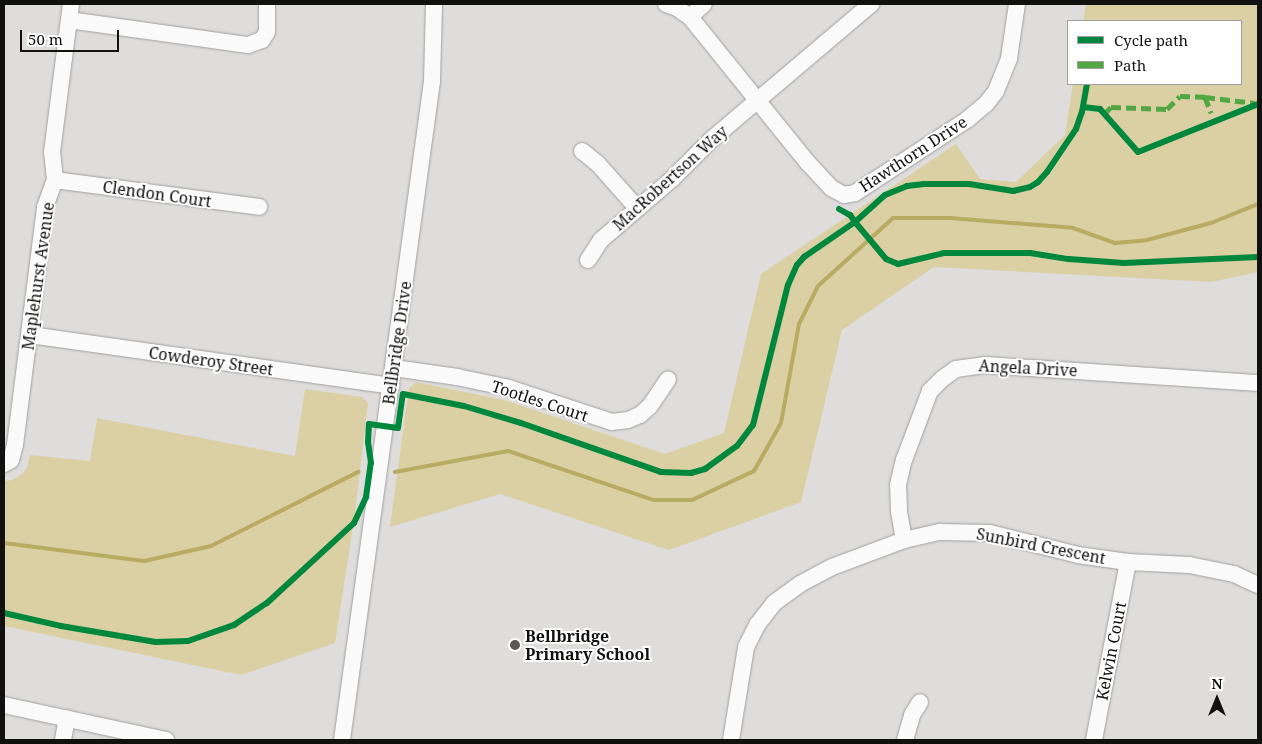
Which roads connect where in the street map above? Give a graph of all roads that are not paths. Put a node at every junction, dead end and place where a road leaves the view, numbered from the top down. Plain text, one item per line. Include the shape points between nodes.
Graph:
1 (70, 4) edge
2 (267, 4) edge
3 (434, 4) edge
4 (666, 4) edge
5 (704, 4) edge
6 (871, 4) edge
7 (1016, 4) edge
8 (690, 17) junction
9 (68, 20) junction
10 (757, 100) junction
11 (582, 151) dead end
12 (55, 180) junction
13 (259, 207) dead end
14 (637, 208) junction
15 (588, 260) dead end
16 (30, 335) junction
17 (394, 368) junction
18 (668, 379) dead end
19 (1258, 383) edge
20 (391, 386) junction
21 (7, 462) edge
22 (904, 540) junction
23 (1128, 562) junction
24 (1258, 585) edge
25 (920, 702) dead end
26 (4, 705) edge
27 (67, 718) junction
28 (63, 740) edge
29 (166, 740) edge
30 (342, 740) edge
31 (731, 740) edge
32 (905, 740) edge
33 (1094, 740) edge

1 - 9 street, Maplehurst Avenue
2 - 9 street via 268,45 248,46
3 - 17 street, Bellbridge Drive via 432,81
4 - 8 street, Hawthorn Drive
5 - 8 street
6 - 10 street, MacRobertson Way
7 - 10 street, Hawthorn Drive via 1009,58 1003,76 986,104 850,195 839,194 831,188
8 - 10 street, Hawthorn Drive
9 - 12 street, Maplehurst Avenue via 52,152
10 - 14 street, MacRobertson Way
11 - 14 street
12 - 13 street, Clendon Court
12 - 16 street, Maplehurst Avenue via 45,207
14 - 15 street, MacRobertson Way via 601,240
16 - 20 street, Cowderoy Street
16 - 21 street, Maplehurst Avenue via 15,445
17 - 18 street, Tootles Court via 509,388 612,422 640,415
17 - 20 street, Bellbridge Drive
19 - 22 street, Angela Drive via 986,365 956,369 930,391 904,460 898,485
20 - 30 street, Bellbridge Drive
22 - 23 street, Sunbird Crescent via 940,532 990,533 1078,555
22 - 31 street, Sunbird Crescent via 832,567 774,603 757,625 746,647
23 - 24 street, Sunbird Crescent via 1207,569 1234,574
23 - 33 street, Kelwin Court
25 - 32 street via 912,715
26 - 27 street
27 - 28 street
27 - 29 street

